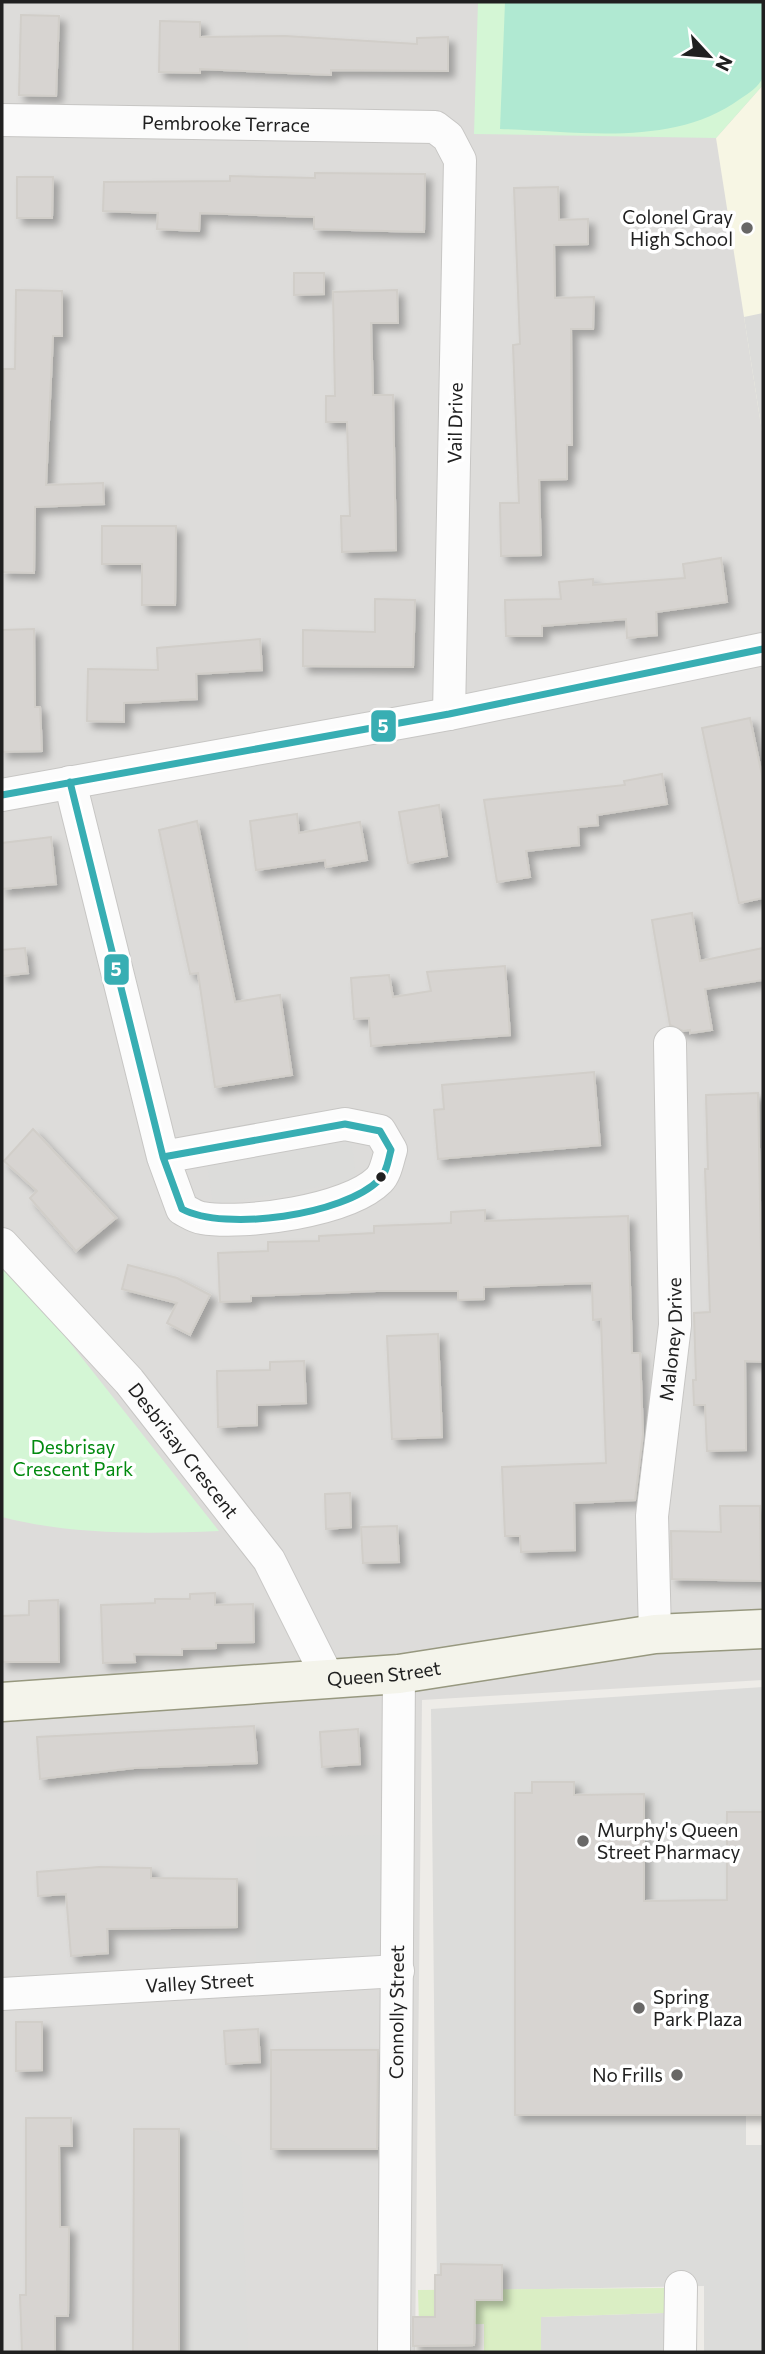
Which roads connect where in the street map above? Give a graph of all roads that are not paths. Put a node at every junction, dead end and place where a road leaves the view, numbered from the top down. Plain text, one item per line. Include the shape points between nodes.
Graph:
1 (2, 120) edge
2 (448, 136) joint
3 (763, 649) edge
4 (449, 713) junction
5 (70, 782) junction
6 (2, 794) edge
7 (670, 1043) dead end
8 (163, 1157) junction
9 (2, 1244) edge
10 (763, 1629) edge
11 (655, 1634) junction
12 (399, 1674) junction
13 (329, 1680) junction
14 (2, 1702) edge
15 (398, 1971) junction
16 (2, 1994) edge
17 (681, 2287) dead end
18 (394, 2352) edge
19 (680, 2352) edge

1 - 2 street, Pembrooke Terrace via 435,127
2 - 4 street, Vail Drive via 460,160
3 - 4 street
4 - 5 street
5 - 6 street
5 - 8 street
7 - 11 street, Maloney Drive via 675,1325 652,1516
8 - 8 street via 182,1209 200,1218 259,1218 363,1193 382,1178 391,1150 380,1131 345,1124
9 - 13 street, Desbrisay Crescent via 129,1381 261,1550
10 - 11 street, Queen Street
11 - 12 street, Queen Street
12 - 13 street, Queen Street
12 - 15 street, Connolly Street
13 - 14 street, Queen Street
15 - 16 street, Valley Street
15 - 18 street, Connolly Street
17 - 19 street

